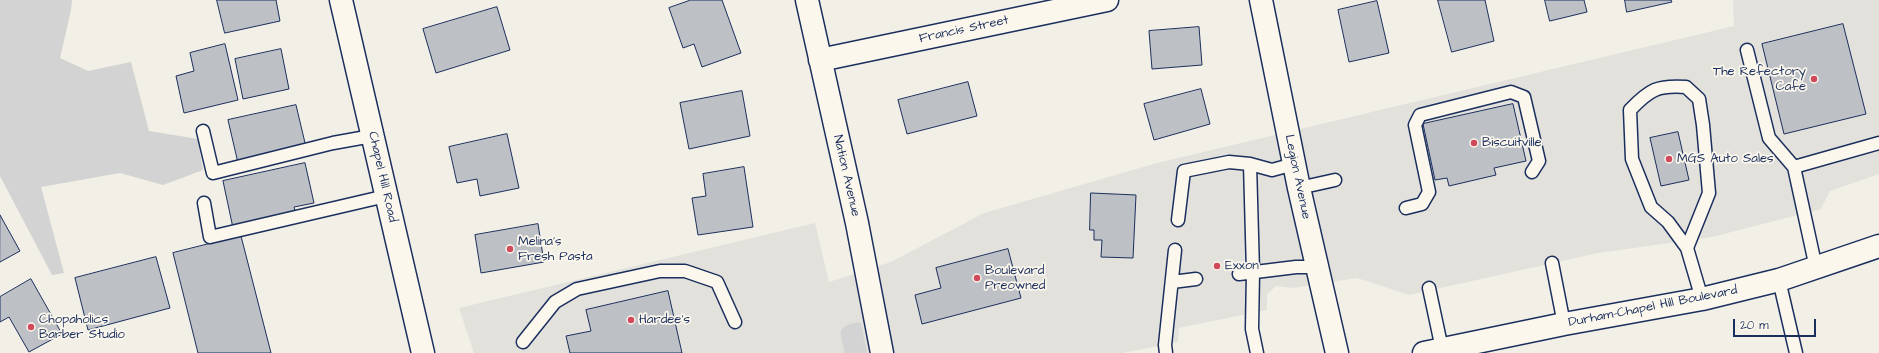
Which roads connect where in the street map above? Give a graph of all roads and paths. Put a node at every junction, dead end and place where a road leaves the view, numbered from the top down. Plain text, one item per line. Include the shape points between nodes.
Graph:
1 (342, 0) edge
2 (807, 0) edge
3 (1108, 0) edge
4 (1261, 0) edge
5 (1746, 50) dead end
6 (820, 60) junction
7 (203, 131) dead end
8 (372, 136) junction
9 (1879, 143) edge
10 (1250, 164) junction
11 (1294, 164) junction
12 (1794, 167) junction
13 (1532, 172) dead end
14 (1335, 180) dead end
15 (1299, 188) junction
16 (386, 196) junction
17 (204, 203) dead end
18 (1406, 208) dead end
19 (1178, 220) dead end
20 (1879, 246) edge
21 (1687, 248) junction
22 (1175, 250) dead end
23 (1552, 263) dead end
24 (1317, 267) junction
25 (1816, 268) junction
26 (1254, 272) junction
27 (1239, 274) dead end
28 (1196, 279) dead end
29 (1779, 280) junction
30 (1172, 282) junction
31 (1429, 288) dead end
32 (1702, 299) junction
33 (735, 322) dead end
34 (1564, 324) junction
35 (522, 342) dead end
36 (1433, 351) edge
37 (422, 353) edge
38 (882, 353) edge
39 (1166, 353) edge
40 (1257, 353) edge
41 (1337, 353) edge
42 (1796, 353) edge

1 - 8 street, Chapel Hill Road
2 - 6 street, Nation Avenue
3 - 6 street, Francis Street
4 - 11 street, Legion Avenue
5 - 12 lane via 1768,138
6 - 38 street, Nation Avenue via 857,223
7 - 8 lane via 213,173 333,143
8 - 16 street, Chapel Hill Road
9 - 12 lane
10 - 11 lane via 1272,170
10 - 19 lane via 1229,162 1184,171
10 - 26 lane
11 - 15 street, Legion Avenue
12 - 25 lane
13 - 18 lane via 1539,161 1524,97 1510,92 1420,115 1415,125 1429,192 1422,204
14 - 15 lane
15 - 24 street, Legion Avenue
16 - 17 lane via 210,237
16 - 37 street, Chapel Hill Road
20 - 25 street, Durham-Chapel Hill Boulevard
21 - 21 lane via 1668,222 1652,207 1632,159 1630,110 1645,94 1667,86 1686,87 1698,99 1703,125 1709,193
21 - 32 lane
22 - 30 lane
23 - 34 lane
24 - 26 lane
24 - 41 street, Legion Avenue
25 - 29 street, Durham-Chapel Hill Boulevard
26 - 27 lane
26 - 40 lane via 1252,329
28 - 30 lane
29 - 32 street, Durham-Chapel Hill Boulevard
29 - 42 lane
30 - 39 lane
31 - 36 lane
32 - 34 street, Durham-Chapel Hill Boulevard
33 - 35 lane via 717,282 685,271 660,271 577,289 556,302
34 - 36 street, Durham-Chapel Hill Boulevard

